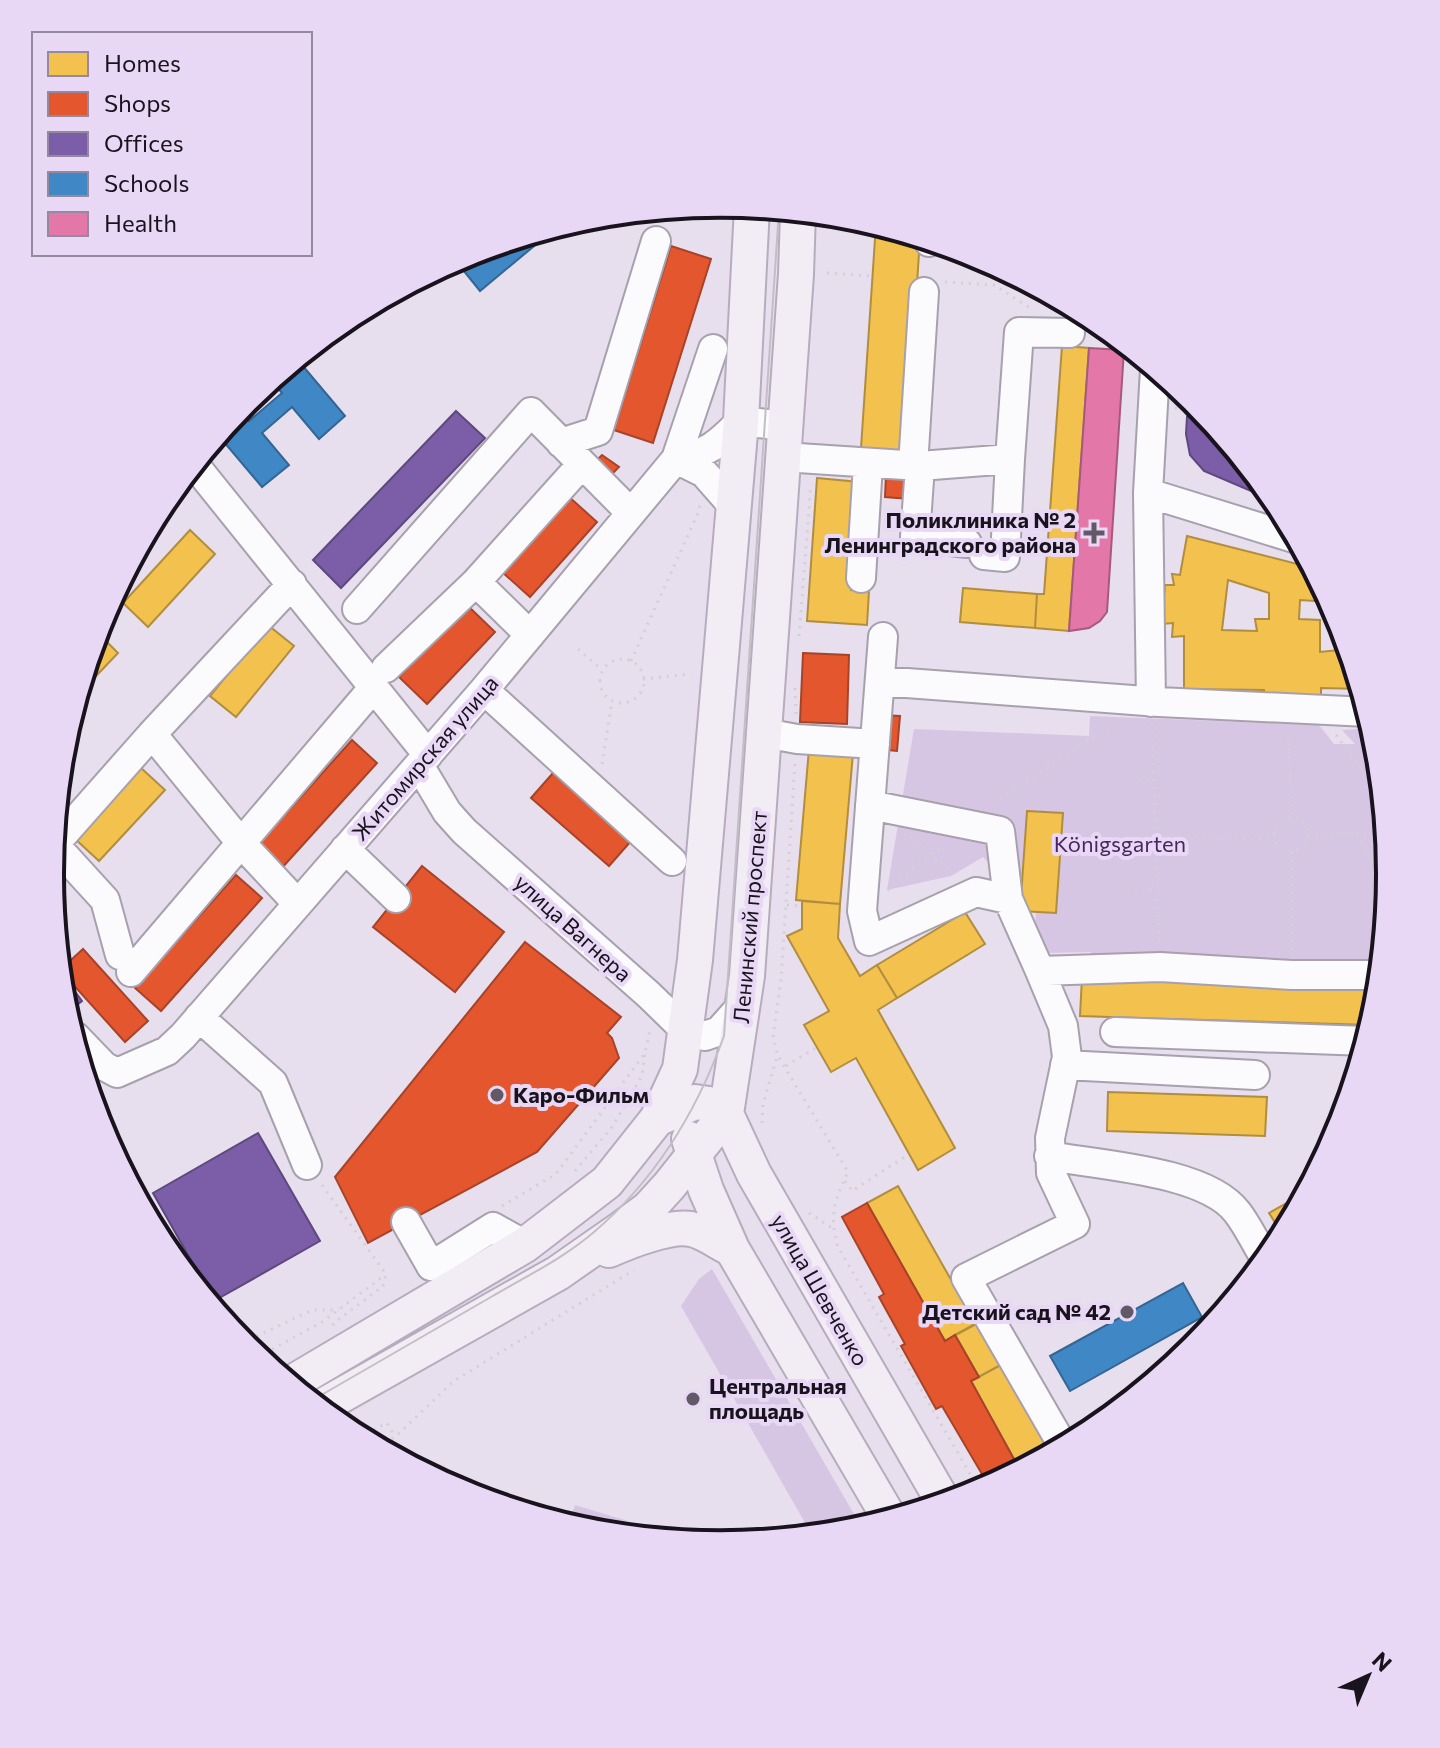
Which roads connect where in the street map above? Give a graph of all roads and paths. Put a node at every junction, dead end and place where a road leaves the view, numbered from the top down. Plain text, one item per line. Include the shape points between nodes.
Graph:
1 (751, 219) edge
2 (797, 223) edge
3 (656, 241) dead end
4 (827, 273) dead end
5 (872, 276) dead end
6 (928, 286) joint
7 (1032, 309) dead end
8 (1070, 333) dead end
9 (713, 349) dead end
10 (1154, 382) edge
11 (741, 421) junction
12 (784, 442) junction
13 (561, 443) junction
14 (676, 459) junction
15 (1010, 459) junction
16 (582, 464) junction
17 (868, 464) junction
18 (916, 466) junction
19 (201, 473) edge
20 (1148, 493) junction
21 (733, 506) junction
22 (699, 511) dead end
23 (630, 512) junction
24 (1280, 534) edge
25 (861, 578) dead end
26 (476, 582) junction
27 (292, 584) junction
28 (357, 609) dead end
29 (530, 635) junction
30 (883, 637) dead end
31 (578, 649) dead end
32 (631, 661) junction
33 (603, 670) junction
34 (698, 673) dead end
35 (380, 678) junction
36 (643, 679) junction
37 (880, 681) junction
38 (795, 687) dead end
39 (801, 687) dead end
40 (484, 690) junction
41 (612, 701) junction
42 (1151, 706) junction
43 (1356, 712) edge
44 (1333, 731) dead end
45 (764, 733) junction
46 (1287, 733) dead end
47 (152, 734) junction
48 (875, 744) junction
49 (423, 760) junction
50 (1368, 779) edge
51 (1139, 780) dead end
52 (1154, 780) junction
53 (598, 792) junction
54 (870, 805) junction
55 (1293, 817) junction
56 (65, 831) edge
57 (1357, 833) junction
58 (1155, 834) junction
59 (906, 835) dead end
60 (1308, 835) junction
61 (1375, 837) edge
62 (1274, 838) junction
63 (241, 843) junction
64 (345, 849) junction
65 (1292, 852) junction
66 (64, 856) edge
67 (672, 861) dead end
68 (1376, 871) edge
69 (1134, 888) dead end
70 (1157, 890) junction
71 (976, 892) junction
72 (396, 898) dead end
73 (1008, 899) junction
74 (298, 904) junction
75 (787, 905) dead end
76 (802, 906) dead end
77 (1292, 941) dead end
78 (1160, 967) junction
79 (1040, 971) junction
80 (1368, 975) edge
81 (781, 980) dead end
82 (744, 1003) junction
83 (663, 1008) junction
84 (199, 1017) junction
85 (687, 1032) junction
86 (1115, 1032) dead end
87 (1355, 1041) edge
88 (817, 1047) dead end
89 (89, 1053) edge
90 (645, 1053) junction
91 (778, 1056) junction
92 (1065, 1065) junction
93 (784, 1067) junction
94 (1255, 1075) dead end
95 (670, 1113) junction
96 (726, 1114) junction
97 (763, 1132) dead end
98 (909, 1154) dead end
99 (693, 1155) junction
100 (1049, 1156) junction
101 (307, 1165) joint
102 (575, 1171) dead end
103 (844, 1180) junction
104 (494, 1210) dead end
105 (406, 1222) dead end
106 (525, 1245) junction
107 (1258, 1247) edge
108 (732, 1249) junction
109 (645, 1263) dead end
110 (558, 1273) junction
111 (386, 1274) junction
112 (339, 1310) junction
113 (329, 1333) dead end
114 (255, 1337) edge
115 (270, 1351) edge
116 (301, 1378) edge
117 (332, 1402) edge
118 (885, 1403) junction
119 (373, 1430) edge
120 (840, 1430) junction
121 (1057, 1436) edge
122 (395, 1437) junction
123 (389, 1440) edge
124 (973, 1479) edge
125 (938, 1492) edge
126 (884, 1509) edge

1 - 11 main road
2 - 12 main road, Ленинский проспект
3 - 13 street via 598,431
4 - 5 path
6 - 7 path via 994,285
6 - 18 street
8 - 15 street via 1019,332
9 - 14 street
10 - 20 street
11 - 12 street
11 - 14 street via 700,455
11 - 21 main road
12 - 17 street
12 - 45 main road, Ленинский проспект
13 - 16 street
13 - 28 street via 531,412
14 - 21 street via 704,473
14 - 23 street, Житомирская улица
15 - 18 street
15 - 18 street via 1005,557 915,537
16 - 23 street
16 - 26 street
17 - 18 street
17 - 25 street
19 - 27 street, улица Вагнера
20 - 24 street
20 - 42 street
21 - 85 main road
22 - 32 path
23 - 29 street, Житомирская улица
26 - 29 street
26 - 35 street
27 - 35 street, улица Вагнера
27 - 47 street
29 - 40 street, Житомирская улица
30 - 37 street
31 - 33 path
32 - 33 path via 612,661
32 - 36 path
33 - 41 path via 602,691
34 - 36 path
35 - 49 street, улица Вагнера
35 - 63 street
36 - 41 path via 641,692 631,701
37 - 42 street
37 - 48 street
38 - 39 path
40 - 49 street, Житомирская улица
40 - 53 street
41 - 53 path
42 - 43 street
42 - 52 path
44 - 50 path
45 - 48 street
45 - 82 main road, Ленинский проспект
46 - 55 path
47 - 56 street
47 - 63 street
48 - 54 street
49 - 64 street, Житомирская улица
49 - 83 street, улица Вагнера via 447,812 464,831
51 - 52 path
52 - 58 path
53 - 67 street
54 - 71 street via 862,911 869,941
54 - 73 street via 1000,831
55 - 60 path via 1303,822
55 - 62 path via 1279,822
57 - 60 path
57 - 61 path
57 - 68 path
58 - 62 path
58 - 70 path
59 - 71 path
60 - 65 path via 1303,847
62 - 65 path via 1281,849
63 - 66 street via 125,963 105,900
63 - 74 street
64 - 72 street
64 - 74 street, Житомирская улица
65 - 77 path
69 - 70 path
70 - 78 path
71 - 73 street
73 - 79 street
74 - 84 street, Житомирская улица
75 - 76 path
78 - 79 street
78 - 80 street
79 - 92 street via 1051,1040
81 - 91 path via 773,1037
82 - 85 street via 719,1031 705,1036
82 - 96 main road, Ленинский проспект
83 - 85 street, улица Вагнера
83 - 90 path via 651,1023
84 - 89 street, Житомирская улица via 167,1051 117,1073
84 - 101 street via 273,1083
85 - 95 main road
86 - 87 street
88 - 93 path
90 - 102 path via 642,1076 612,1127
90 - 104 path via 556,1174
91 - 93 path
91 - 97 path via 763,1104
92 - 94 street
92 - 100 street
93 - 103 path via 848,1172
95 - 96 main road via 695,1102
95 - 99 main road
95 - 106 main road via 607,1182
96 - 99 main road, Ленинский проспект
96 - 118 main road, улица Шевченко via 754,1174
98 - 103 path via 852,1191
99 - 108 main road
99 - 110 main road, Ленинский проспект via 648,1209
100 - 107 street via 1185,1179 1215,1192 1236,1211
100 - 121 street via 1051,1173 1075,1224 966,1278
101 - 111 path
103 - 124 path via 833,1204 838,1247
105 - 106 street via 431,1266 493,1227
106 - 116 main road
108 - 110 main road via 682,1228 621,1245
108 - 120 main road
109 - 122 path via 454,1381
110 - 117 main road, Ленинский проспект
111 - 112 path
111 - 113 path via 383,1286 334,1323
112 - 114 path via 312,1310
112 - 115 path
118 - 120 main road
118 - 125 main road, улица Шевченко
119 - 122 path via 387,1423
120 - 126 main road
122 - 123 path

